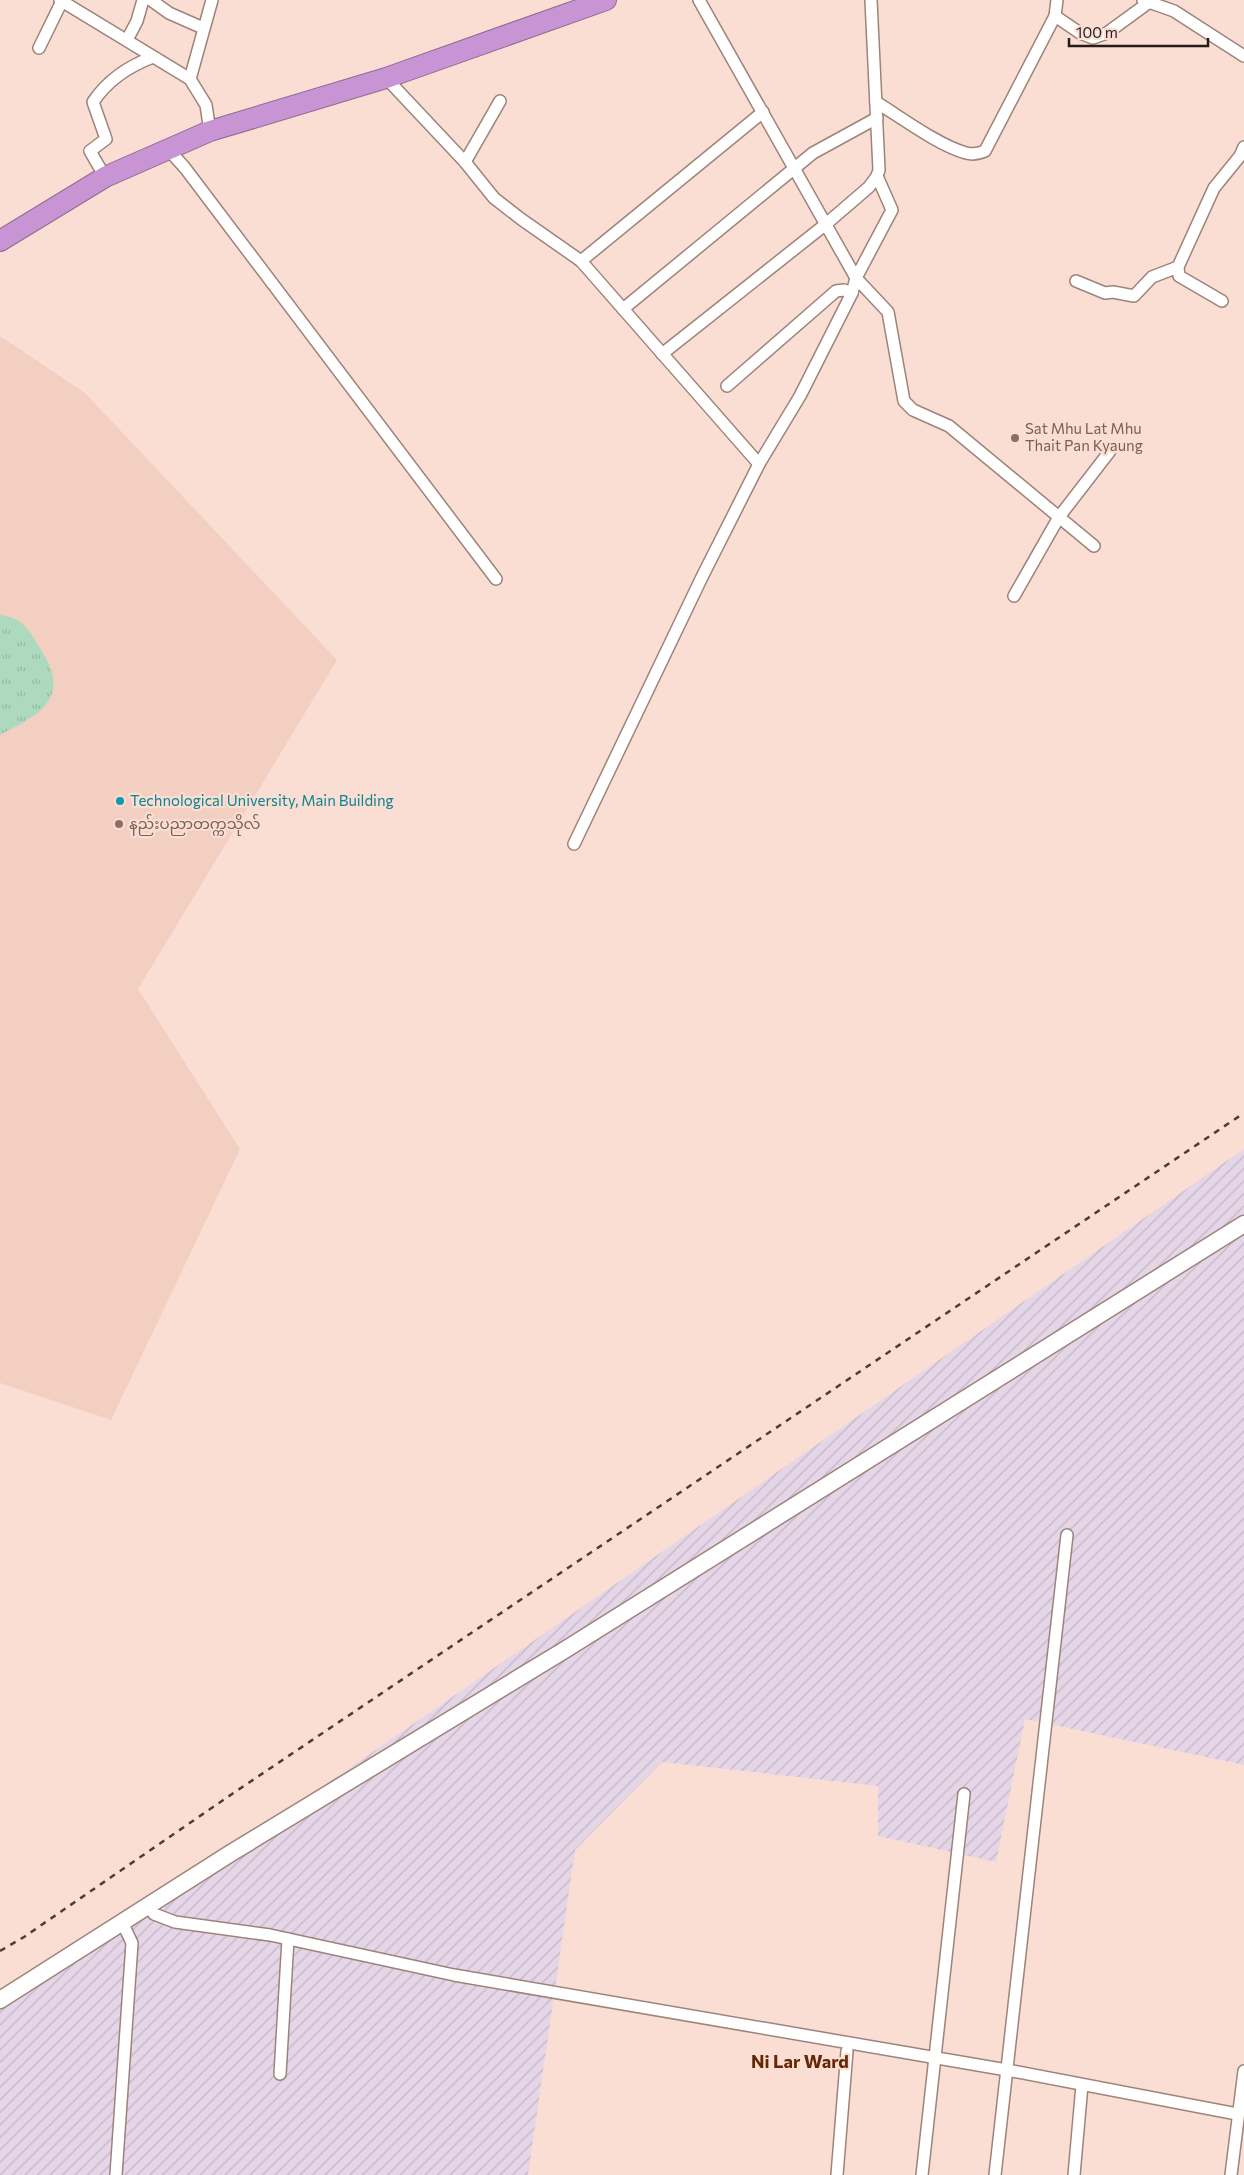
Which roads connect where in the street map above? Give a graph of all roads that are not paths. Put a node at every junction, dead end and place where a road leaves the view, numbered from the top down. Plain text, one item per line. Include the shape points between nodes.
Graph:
1 (61, 0) edge
2 (143, 0) edge
3 (152, 0) edge
4 (212, 0) edge
5 (606, 0) edge
6 (699, 0) edge
7 (871, 0) edge
8 (1057, 0) edge
9 (1145, 1) edge
10 (1055, 16) junction
11 (203, 28) junction
12 (127, 40) junction
13 (39, 48) dead end
14 (1244, 56) edge
15 (153, 57) junction
16 (386, 78) junction
17 (190, 79) junction
18 (500, 100) dead end
19 (876, 102) junction
20 (762, 112) junction
21 (876, 118) junction
22 (210, 131) junction
23 (1244, 147) edge
24 (168, 149) junction
25 (465, 162) junction
26 (794, 168) junction
27 (877, 176) junction
28 (105, 177) junction
29 (826, 224) junction
30 (0, 241) edge
31 (581, 261) junction
32 (1178, 267) junction
33 (856, 278) junction
34 (1076, 281) dead end
35 (852, 293) junction
36 (1222, 301) dead end
37 (623, 309) junction
38 (662, 354) junction
39 (727, 386) dead end
40 (1110, 451) dead end
41 (759, 464) junction
42 (1059, 517) junction
43 (1094, 546) dead end
44 (496, 579) dead end
45 (1014, 596) dead end
46 (574, 844) dead end
47 (1244, 1224) edge
48 (1067, 1534) dead end
49 (964, 1794) dead end
50 (148, 1906) junction
51 (122, 1922) junction
52 (288, 1939) junction
53 (0, 2000) edge
54 (847, 2051) dead end
55 (935, 2058) junction
56 (1007, 2070) junction
57 (1244, 2071) edge
58 (280, 2074) dead end
59 (1082, 2084) junction
60 (1237, 2114) junction
61 (116, 2175) edge
62 (837, 2175) edge
63 (922, 2175) edge
64 (995, 2175) edge
65 (1074, 2175) edge
66 (1231, 2175) edge

1 - 12 street
1 - 13 street
2 - 12 street
3 - 11 street via 169,13
4 - 11 street
5 - 16 highway
6 - 20 street
7 - 19 street
8 - 10 street
9 - 10 street via 1107,34 1093,38
9 - 14 street via 1174,11
10 - 19 street via 985,152 977,155 966,153 941,142
11 - 17 street
12 - 15 street
15 - 17 street
15 - 28 street via 135,64 117,77 100,91 93,102 106,139 90,151
16 - 22 highway
16 - 25 street
17 - 22 street via 206,104
18 - 25 street
19 - 21 street
20 - 26 street
20 - 31 street
21 - 26 street via 813,153
21 - 27 street
22 - 24 highway
23 - 32 street via 1214,188
24 - 28 highway
24 - 44 street
25 - 31 street via 494,198
26 - 29 street
26 - 37 street
27 - 29 street via 869,187
27 - 33 street via 892,210
28 - 30 highway
29 - 33 street
29 - 38 street
31 - 37 street
32 - 34 street via 1152,277 1134,296 1113,292 1105,294
32 - 36 street via 1180,276
33 - 35 street
33 - 42 street via 888,312 904,401 913,410 949,426
35 - 39 street via 836,291
35 - 41 street via 800,396
37 - 38 street
38 - 41 street
40 - 42 street
41 - 46 street
42 - 43 street
42 - 45 street
47 - 50 street via 563,1651
48 - 56 street
49 - 55 street
50 - 51 street
50 - 52 street via 154,1914 175,1922
51 - 53 street
51 - 61 street via 132,1943
52 - 55 street via 454,1975
52 - 58 street
54 - 62 street
55 - 56 street
55 - 63 street
56 - 59 street
56 - 64 street
57 - 60 street
59 - 60 street
59 - 65 street
60 - 66 street

